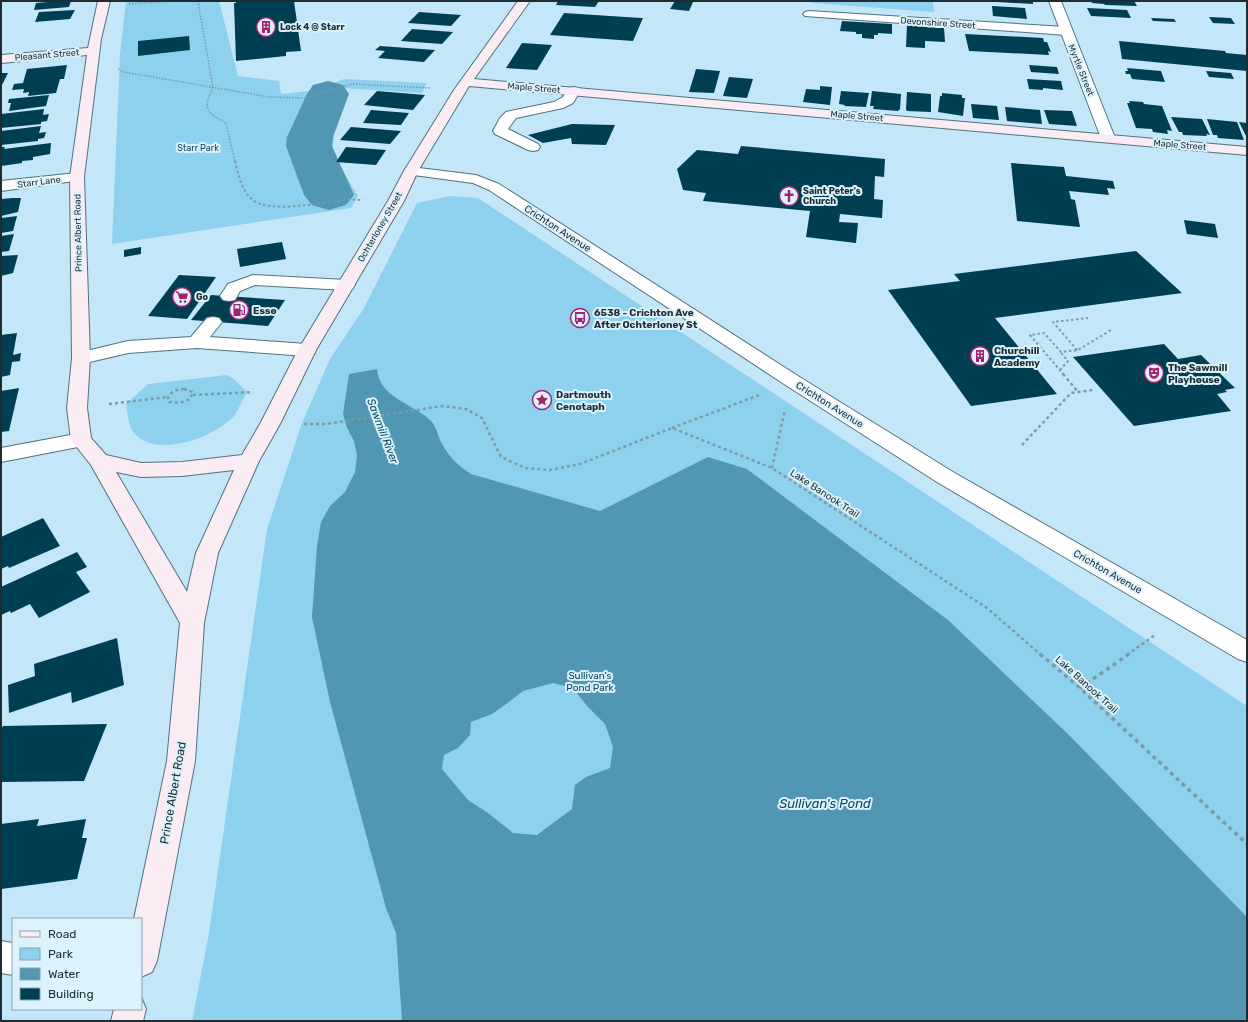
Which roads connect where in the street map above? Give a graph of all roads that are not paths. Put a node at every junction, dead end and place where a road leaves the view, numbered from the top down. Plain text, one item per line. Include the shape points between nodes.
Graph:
1 (524, 1) edge
2 (1056, 1) edge
3 (103, 4) edge
4 (810, 14) dead end
5 (1066, 31) junction
6 (93, 55) junction
7 (1, 59) edge
8 (464, 86) junction
9 (574, 91) junction
10 (1108, 138) junction
11 (533, 147) dead end
12 (1247, 151) edge
13 (411, 171) junction
14 (77, 177) junction
15 (1, 186) edge
16 (346, 285) junction
17 (228, 296) dead end
18 (213, 322) dead end
19 (197, 342) junction
20 (307, 350) junction
21 (81, 358) junction
22 (81, 440) junction
23 (1, 455) edge
24 (98, 460) junction
25 (249, 461) junction
26 (192, 623) junction
27 (1247, 652) edge
28 (142, 956) edge
29 (1, 957) edge
30 (12, 959) edge
31 (130, 1010) edge
32 (127, 1021) edge

1 - 8 main road, Ochterloney Street
2 - 5 street, Myrtle Street
3 - 6 main road, Prince Albert Road
4 - 5 street, Devonshire Street
5 - 10 street, Myrtle Street
6 - 7 main road, Pleasant Street
6 - 14 main road, Prince Albert Road
8 - 9 main road, Maple Street
8 - 13 main road, Ochterloney Street
9 - 10 main road, Maple Street
9 - 11 street via 568,100 558,105 511,115 505,121 500,131
10 - 12 main road, Maple Street
13 - 16 main road, Ochterloney Street
13 - 27 street, Crichton Avenue via 476,179 494,187 945,477
14 - 15 street, Starr Lane
14 - 21 main road, Prince Albert Road
16 - 17 street via 254,280 234,288
16 - 20 main road, Ochterloney Street
18 - 19 street
19 - 20 street
19 - 21 street via 128,347
20 - 25 main road, Ochterloney Street
21 - 22 main road, Prince Albert Road via 77,408
22 - 23 street
22 - 24 main road
24 - 25 main road via 141,470 182,469
24 - 26 main road
25 - 26 main road, Prince Albert Road via 207,553
26 - 28 main road, Prince Albert Road via 181,761
29 - 30 street
31 - 32 main road

